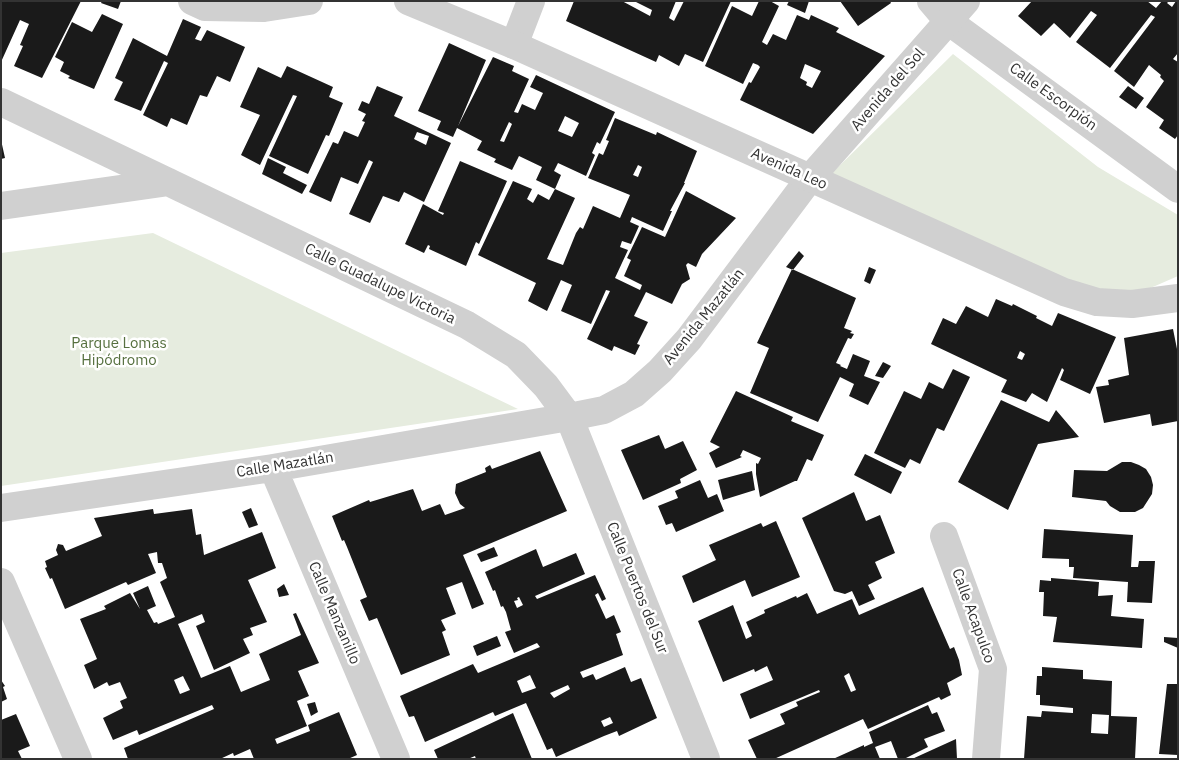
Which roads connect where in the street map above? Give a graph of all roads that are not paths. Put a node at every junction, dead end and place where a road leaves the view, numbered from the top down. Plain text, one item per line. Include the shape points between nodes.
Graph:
1 (192, 1) edge
2 (308, 1) edge
3 (408, 1) edge
4 (531, 1) edge
5 (948, 8) edge
6 (514, 45) junction
7 (1, 102) edge
8 (810, 178) junction
9 (169, 182) junction
10 (1178, 189) edge
11 (1, 206) edge
12 (1178, 298) edge
13 (569, 418) junction
14 (273, 468) junction
15 (1, 508) edge
16 (944, 536) dead end
17 (1, 582) edge
18 (78, 759) edge
19 (396, 759) edge
20 (706, 759) edge
21 (986, 759) edge

1 - 2 street via 205,7 264,8
3 - 6 street, Avenida Leo
4 - 6 street
5 - 8 street, Avenida del Sol
5 - 10 street, Calle Escorpión
6 - 8 street, Avenida Leo
7 - 9 street, Calle Guadalupe Victoria
8 - 12 street, Avenida Leo via 1064,292 1097,302 1132,304
8 - 13 street, Avenida Mazatlán via 689,339 660,371 634,394 604,410
9 - 11 street
9 - 13 street, Calle Guadalupe Victoria via 467,326 516,355 546,386
13 - 14 street, Calle Mazatlán
13 - 20 street, Calle Puertos del Sur
14 - 15 street, Calle Mazatlán
14 - 19 street, Calle Manzanillo
16 - 21 street, Calle Acapulco via 993,669
17 - 18 street

